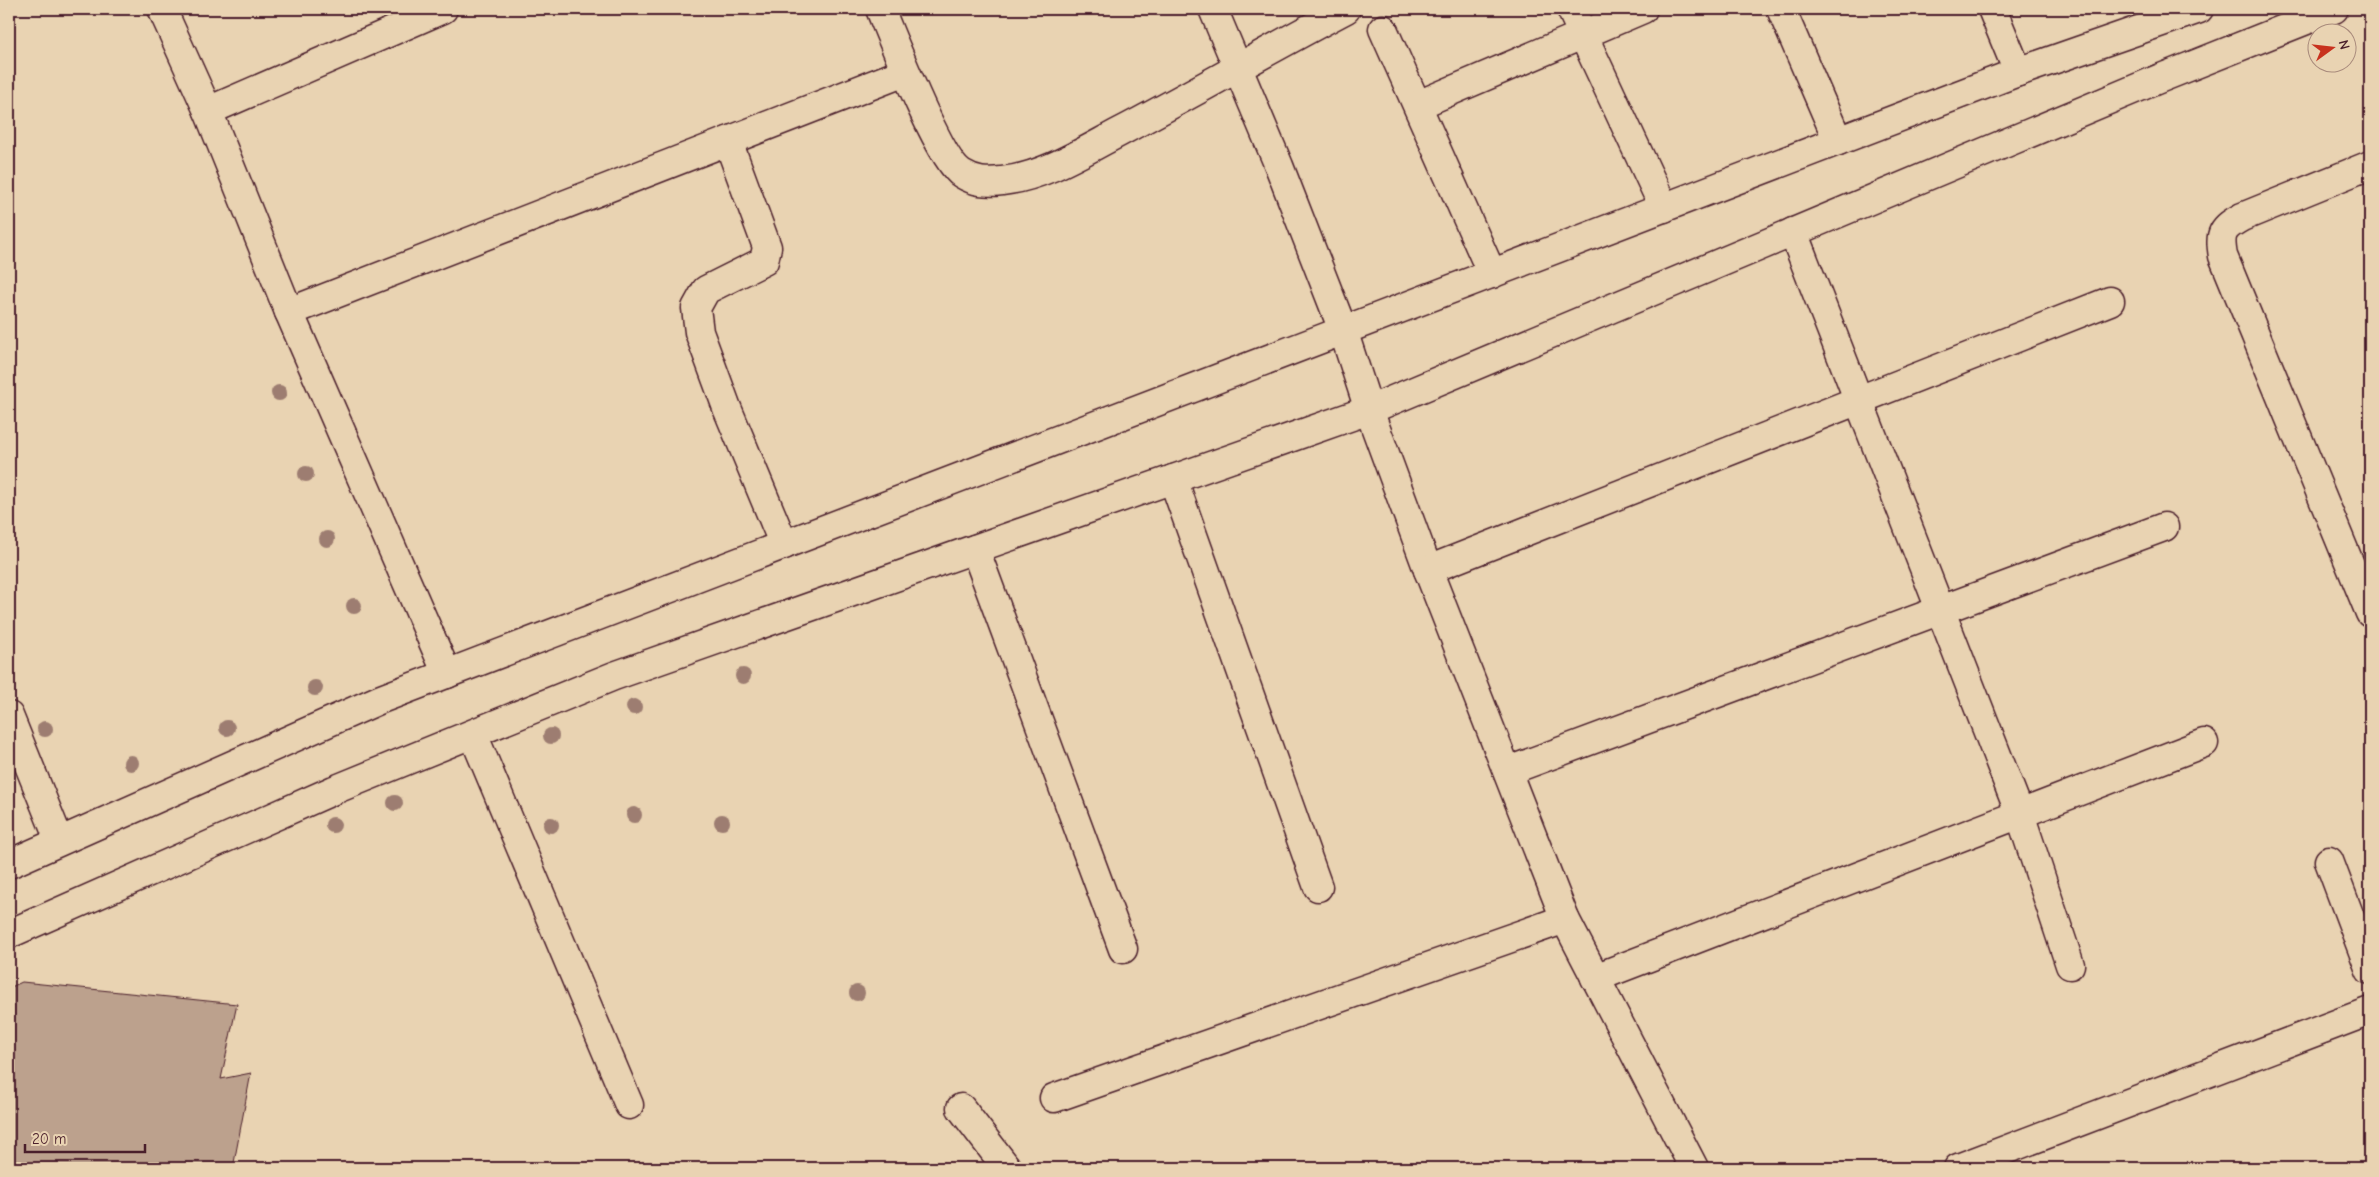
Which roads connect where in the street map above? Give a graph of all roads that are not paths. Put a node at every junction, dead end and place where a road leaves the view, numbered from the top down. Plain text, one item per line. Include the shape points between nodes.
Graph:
1 (162, 9) edge
2 (443, 9) edge
3 (880, 9) edge
4 (1213, 9) edge
5 (1346, 9) edge
6 (1571, 9) edge
7 (1643, 9) edge
8 (1781, 9) edge
9 (1992, 9) edge
10 (2334, 9) edge
11 (2181, 12) edge
12 (1382, 29) dead end
13 (1584, 34) junction
14 (1238, 67) junction
15 (905, 72) junction
16 (2018, 72) junction
17 (1418, 105) junction
18 (208, 111) junction
19 (728, 141) junction
20 (1838, 141) junction
21 (2370, 165) edge
22 (1664, 208) junction
23 (1793, 232) junction
24 (1492, 274) junction
25 (2110, 300) dead end
26 (289, 312) junction
27 (1343, 330) junction
28 (1858, 400) junction
29 (1369, 410) junction
30 (1173, 479) junction
31 (2164, 527) dead end
32 (784, 544) junction
33 (975, 549) junction
34 (1428, 570) junction
35 (2367, 599) edge
36 (1941, 610) junction
37 (447, 674) junction
38 (9, 716) edge
39 (473, 734) junction
40 (2204, 743) dead end
41 (1508, 771) junction
42 (2020, 814) junction
43 (59, 840) junction
44 (2329, 861) dead end
45 (9, 864) edge
46 (1318, 886) dead end
47 (1565, 919) junction
48 (9, 934) edge
49 (1123, 949) dead end
50 (2070, 965) dead end
51 (2370, 970) edge
52 (1596, 978) junction
53 (2370, 1011) edge
54 (1054, 1098) dead end
55 (629, 1105) dead end
56 (961, 1108) dead end
57 (1007, 1168) edge
58 (1694, 1168) edge
59 (1958, 1168) edge

1 - 18 street
2 - 18 street
3 - 15 street
4 - 14 street
5 - 14 street
6 - 13 street
7 - 13 street
8 - 20 street
9 - 16 street
10 - 23 street
11 - 16 street
12 - 17 street
13 - 17 street
13 - 22 street
14 - 15 street via 1077,154 1028,174 1003,181 980,182 960,173 947,157
14 - 27 street
15 - 19 street
16 - 20 street
17 - 24 street
18 - 26 street
19 - 26 street
19 - 32 street via 767,247 764,261 706,290 696,308 698,324 727,408
20 - 22 street
21 - 35 street via 2230,223 2220,241 2223,256
22 - 24 street
23 - 28 street
23 - 29 street
24 - 27 street
25 - 28 street
26 - 37 street
27 - 29 street
27 - 32 street
28 - 34 street
28 - 36 street
29 - 30 street
29 - 34 street
30 - 33 street
30 - 46 street
31 - 36 street
32 - 37 street
33 - 39 street via 614,676
33 - 49 street
34 - 41 street
36 - 41 street
36 - 42 street
37 - 43 street via 381,699
38 - 43 street
39 - 48 street via 334,790
39 - 55 street
40 - 42 street
41 - 47 street
42 - 50 street
42 - 52 street
43 - 45 street
44 - 51 street
47 - 52 street
47 - 54 street
52 - 58 street
53 - 59 street
56 - 57 street

